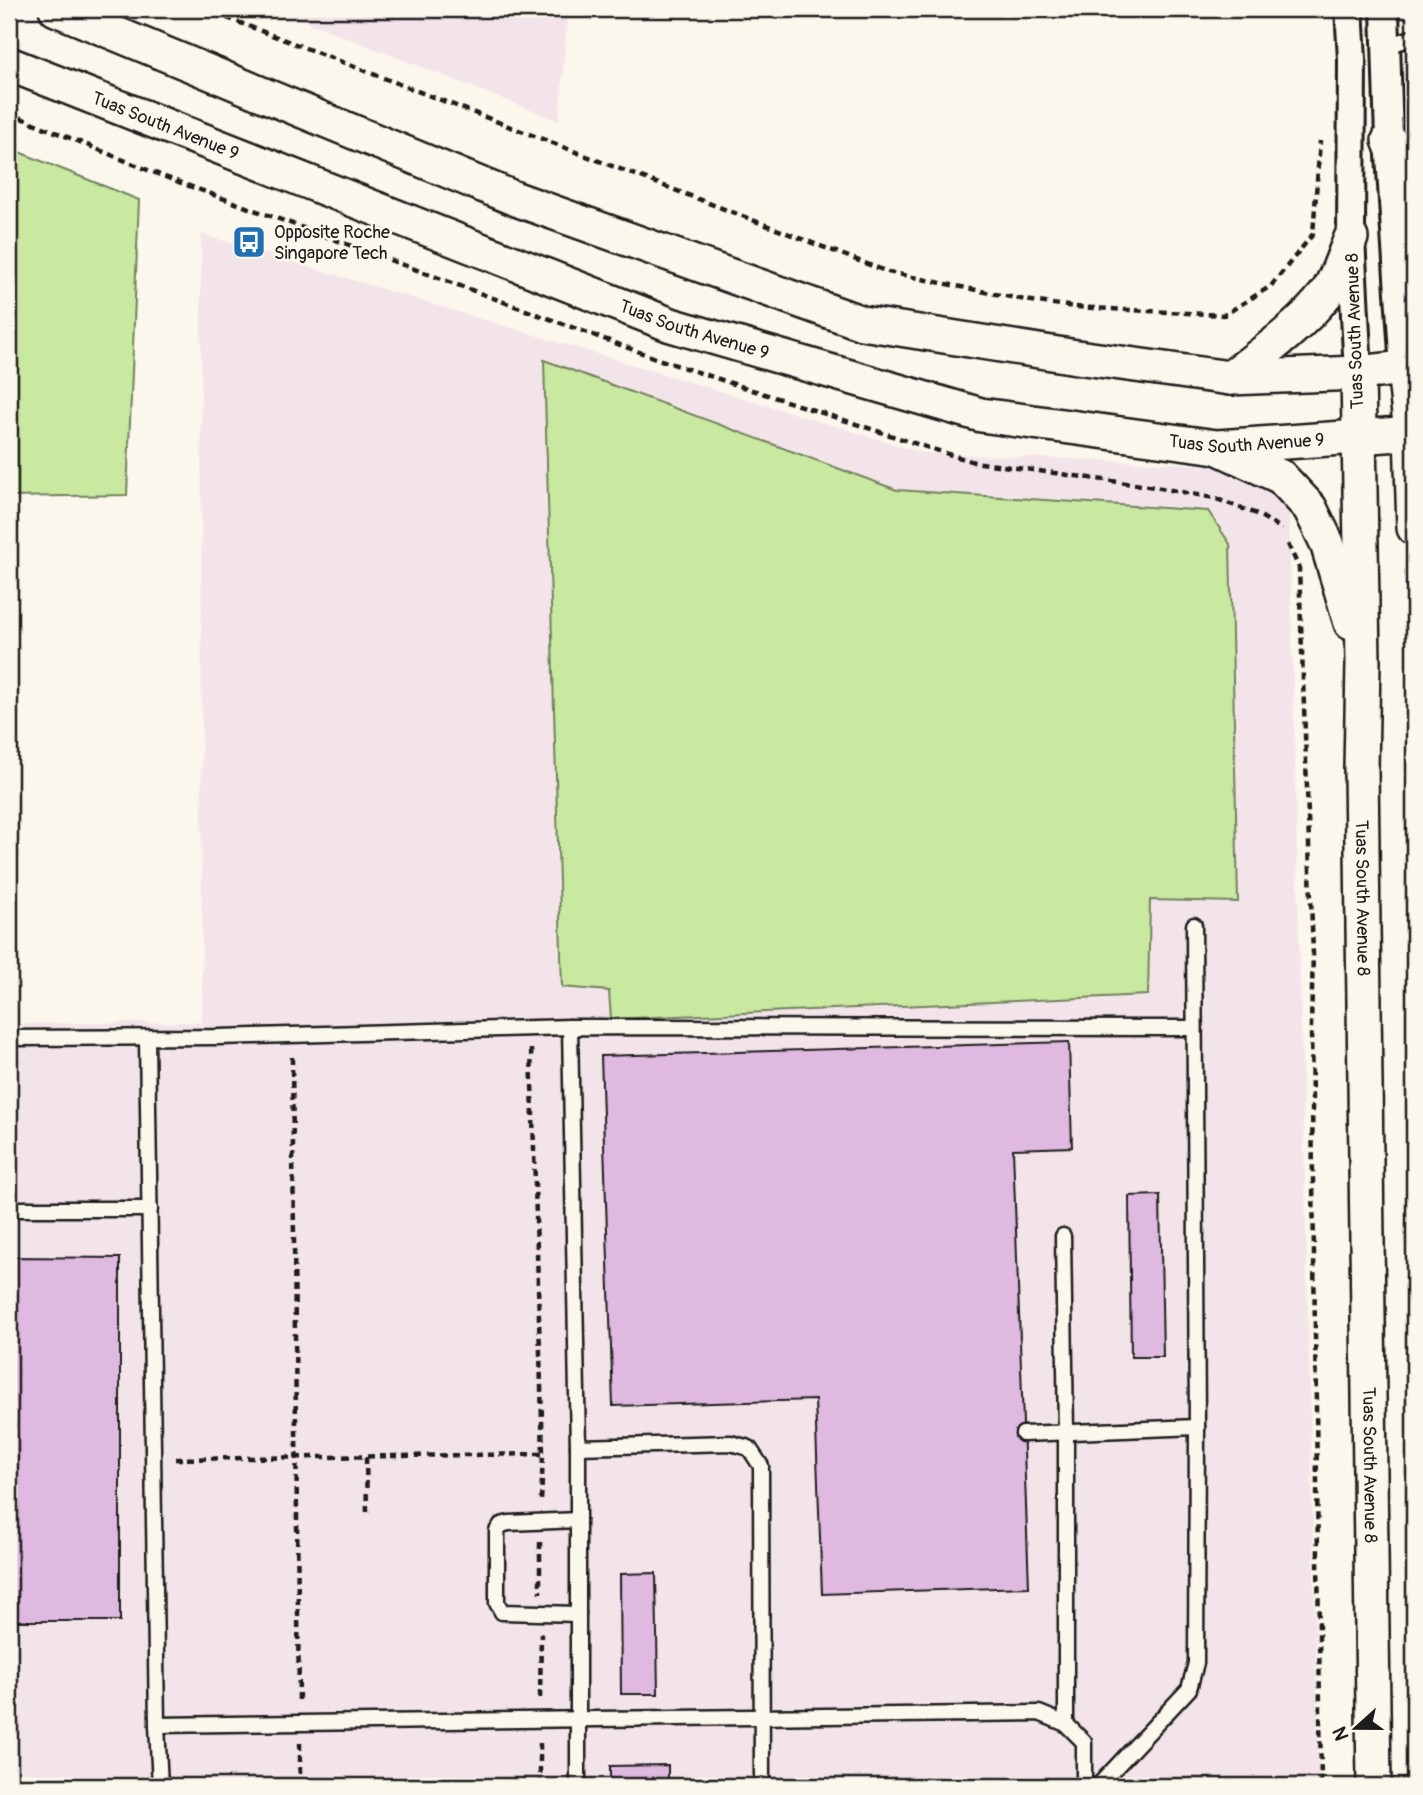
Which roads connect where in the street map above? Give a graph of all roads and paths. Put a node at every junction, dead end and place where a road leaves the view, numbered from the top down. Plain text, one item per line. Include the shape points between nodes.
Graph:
1 (56, 9) edge
2 (204, 9) edge
3 (1349, 9) edge
4 (1385, 9) edge
5 (1414, 37) edge
6 (1385, 47) junction
7 (9, 64) edge
8 (9, 113) edge
9 (1321, 131) dead end
10 (1389, 140) junction
11 (1414, 202) edge
12 (1351, 238) junction
13 (1409, 368) edge
14 (1358, 373) junction
15 (1230, 378) junction
16 (1413, 433) edge
17 (1358, 437) junction
18 (1217, 447) junction
19 (1414, 528) edge
20 (1363, 662) junction
21 (1194, 925) dead end
22 (570, 1027) junction
23 (531, 1028) junction
24 (1194, 1028) junction
25 (291, 1035) junction
26 (9, 1038) edge
27 (147, 1038) junction
28 (9, 1209) edge
29 (150, 1209) junction
30 (1063, 1236) dead end
31 (1197, 1427) junction
32 (1066, 1432) junction
33 (1023, 1434) dead end
34 (578, 1447) junction
35 (543, 1454) junction
36 (297, 1456) junction
37 (366, 1457) junction
38 (153, 1459) junction
39 (368, 1513) dead end
40 (578, 1520) junction
41 (540, 1521) junction
42 (541, 1614) junction
43 (578, 1614) junction
44 (762, 1717) junction
45 (578, 1719) junction
46 (540, 1720) junction
47 (300, 1723) junction
48 (1066, 1724) junction
49 (158, 1725) junction
50 (160, 1786) edge
51 (300, 1786) edge
52 (540, 1786) edge
53 (578, 1786) edge
54 (762, 1786) edge
55 (1084, 1786) edge
56 (1097, 1786) edge
57 (1321, 1786) edge
58 (1374, 1786) edge

1 - 15 street via 516,199 862,323
2 - 9 path via 888,272 1074,307 1223,315 1271,286 1313,234
3 - 12 street, Tuas South Avenue 8
4 - 6 street
5 - 6 lane
6 - 10 street
7 - 18 street, Tuas South Avenue 9 via 671,325 981,415
8 - 57 path via 165,177 661,360 929,448 974,461 1214,498 1282,527 1299,568 1313,954
10 - 11 street
10 - 13 street
12 - 14 street, Tuas South Avenue 8
12 - 15 street via 1328,292 1280,340
13 - 14 street
13 - 16 street
14 - 15 street
14 - 17 street, Tuas South Avenue 8
16 - 17 street, Tuas South Avenue 9
16 - 19 street
17 - 18 street, Tuas South Avenue 9
17 - 20 street, Tuas South Avenue 8
18 - 20 street via 1281,477 1310,508 1327,543
20 - 58 street, Tuas South Avenue 8
21 - 24 lane
22 - 23 lane
22 - 24 lane
22 - 34 lane
23 - 25 lane
23 - 35 path
24 - 31 lane
25 - 27 lane
25 - 36 path
26 - 27 lane
27 - 29 lane
28 - 29 lane
29 - 38 lane
30 - 32 lane
31 - 32 lane
31 - 56 lane via 1196,1663 1189,1689
32 - 33 lane
32 - 48 lane
34 - 40 lane
34 - 44 lane via 732,1443 749,1448 761,1466
35 - 37 path
35 - 41 path
36 - 37 path
36 - 38 path
36 - 47 path
37 - 39 path
38 - 49 lane
40 - 41 lane
40 - 43 lane
41 - 42 path
41 - 42 lane via 509,1523 497,1531 497,1603 502,1612
42 - 43 lane
42 - 46 path
43 - 45 lane
44 - 45 lane
44 - 48 lane via 1040,1713
44 - 54 lane
45 - 46 lane
45 - 53 lane
46 - 47 lane
46 - 52 path
47 - 49 lane
47 - 51 path
48 - 55 lane via 1084,1742
49 - 50 lane

